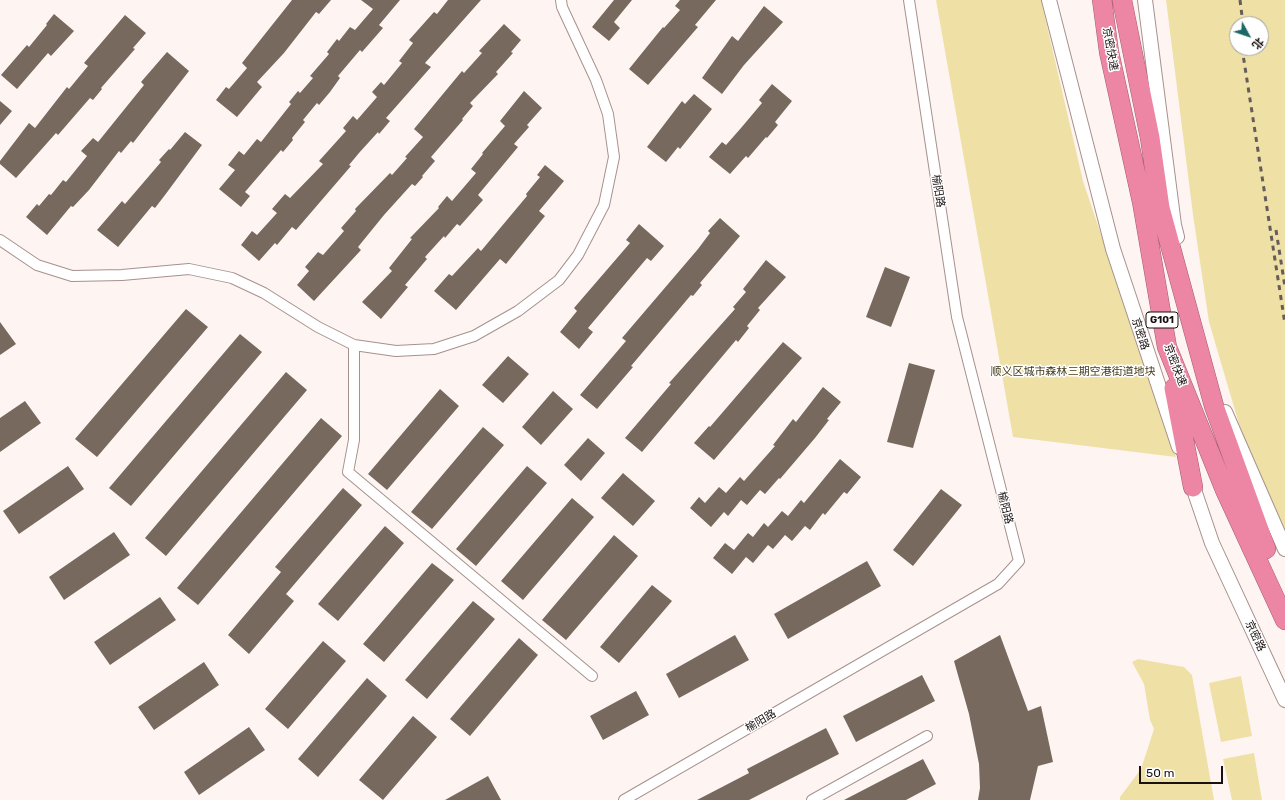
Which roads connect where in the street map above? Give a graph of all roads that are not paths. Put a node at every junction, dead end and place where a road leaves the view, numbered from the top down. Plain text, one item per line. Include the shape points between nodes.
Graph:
1 (561, 0) edge
2 (908, 0) edge
3 (1048, 0) edge
4 (1102, 0) edge
5 (1122, 0) edge
6 (1145, 0) edge
7 (0, 240) edge
8 (354, 345) junction
9 (1167, 347) junction
10 (1205, 373) junction
11 (1217, 390) junction
12 (1193, 487) junction
13 (1285, 549) edge
14 (1285, 591) edge
15 (1285, 620) edge
16 (592, 676) dead end
17 (1285, 700) edge
18 (927, 736) dead end
19 (624, 800) edge
20 (812, 800) edge

1 - 8 street via 608,114 614,157 604,205 578,255 559,280 518,312 474,336 434,349 396,351
2 - 19 street, 榆阳路 via 957,317 1019,561 998,584
3 - 12 main road, 京密路 / G101 via 1113,249
4 - 9 highway, 京密快速 / G101 via 1109,52 1142,202
5 - 10 highway, 京密快速 / G101 via 1150,138 1160,208
6 - 11 main road via 1174,225
7 - 8 street via 37,266 72,276 189,269 232,278 264,293 318,328
8 - 16 street via 354,440 348,472
9 - 12 highway
9 - 15 highway, 京密快速 / G101 via 1225,490
10 - 11 highway
10 - 14 highway, 京密快速 / G101 via 1214,406 1260,536
11 - 13 main road
12 - 17 main road, 京密路 / G101 via 1212,543
18 - 20 street

